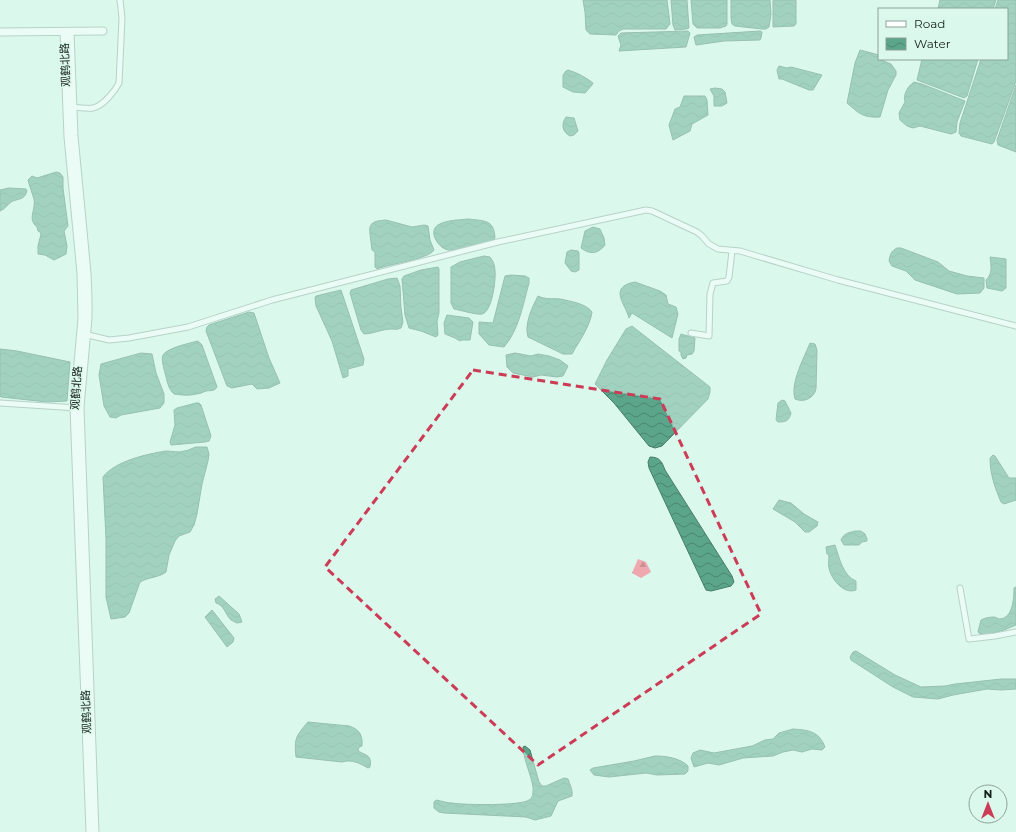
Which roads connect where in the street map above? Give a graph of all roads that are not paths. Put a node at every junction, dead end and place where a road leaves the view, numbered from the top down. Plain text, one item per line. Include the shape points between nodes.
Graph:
1 (120, 0) edge
2 (103, 31) dead end
3 (0, 32) edge
4 (70, 106) junction
5 (732, 251) junction
6 (1016, 326) edge
7 (691, 333) dead end
8 (84, 334) junction
9 (0, 403) edge
10 (77, 408) junction
11 (960, 588) dead end
12 (1016, 632) edge
13 (90, 832) edge
14 (95, 832) edge

1 - 4 street via 122,18 119,83 102,104 93,108
2 - 3 street
4 - 4 street, 观鹤北路 via 70,32 64,32
4 - 8 street, 观鹤北路 via 87,273 88,318
5 - 6 street via 740,251 838,280
5 - 7 street via 727,281 713,283 711,287 709,336
5 - 8 street via 718,249 697,232 646,210 498,242 272,300 188,327 109,340
8 - 10 street, 观鹤北路
9 - 10 street
10 - 13 street, 观鹤北路
10 - 14 street, 观鹤北路
11 - 12 street via 969,639

